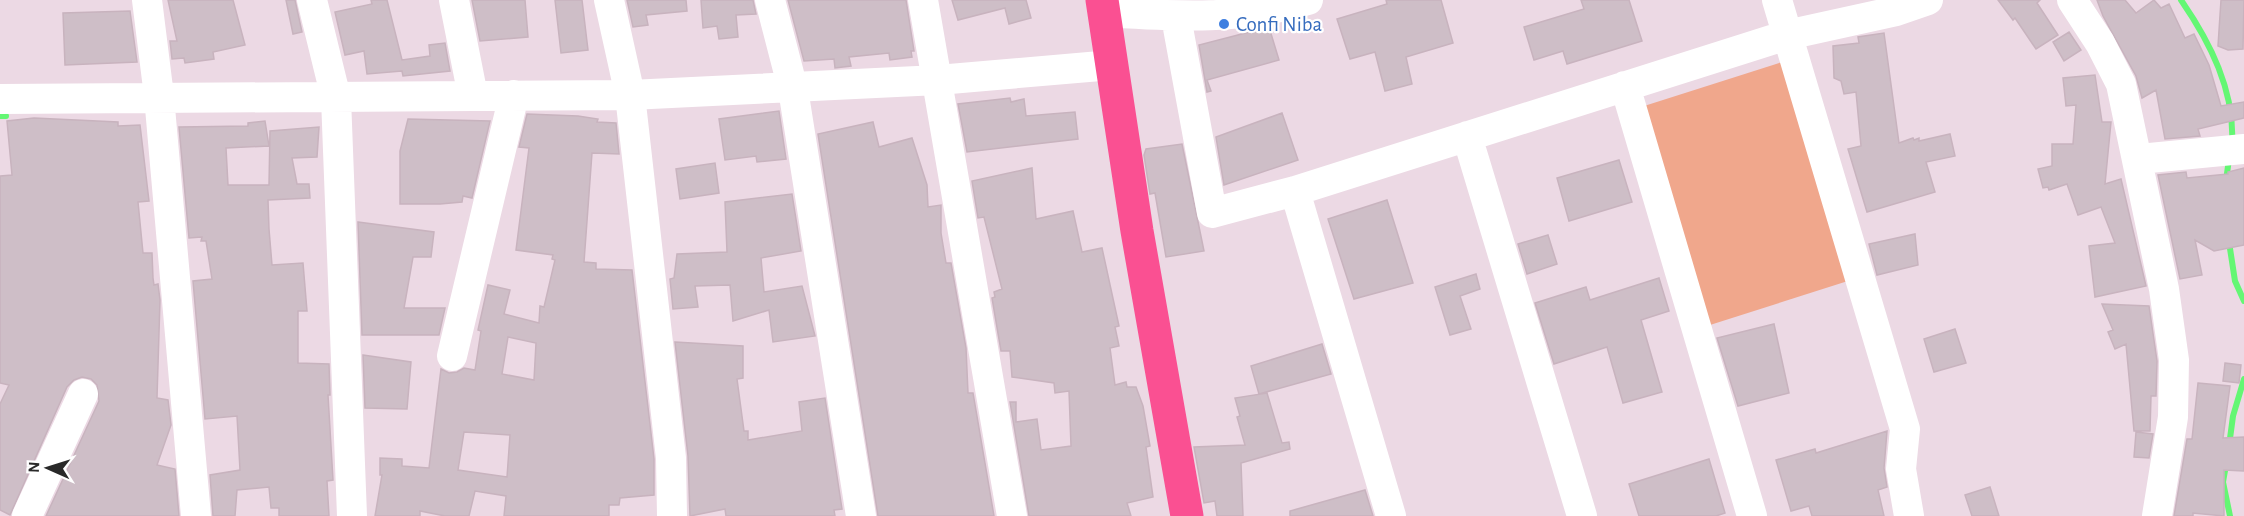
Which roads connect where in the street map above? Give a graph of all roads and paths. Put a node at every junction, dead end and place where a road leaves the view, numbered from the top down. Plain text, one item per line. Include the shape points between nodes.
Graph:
1 (147, 0) edge
2 (312, 0) edge
3 (454, 0) edge
4 (609, 0) edge
5 (770, 0) edge
6 (923, 0) edge
7 (1777, 0) edge
8 (1928, 0) edge
9 (2072, 0) edge
10 (1302, 1) edge
11 (1103, 6) edge
12 (1176, 16) junction
13 (1787, 35) junction
14 (1112, 65) junction
15 (938, 80) junction
16 (1625, 86) junction
17 (793, 89) junction
18 (514, 95) junction
19 (630, 95) junction
20 (159, 96) junction
21 (473, 96) junction
22 (336, 98) junction
23 (0, 99) edge
24 (1467, 136) junction
25 (2244, 149) edge
26 (2139, 159) junction
27 (1295, 191) junction
28 (452, 356) dead end
29 (83, 394) dead end
30 (27, 516) edge
31 (196, 516) edge
32 (352, 516) edge
33 (672, 516) edge
34 (861, 516) edge
35 (1012, 516) edge
36 (1187, 516) edge
37 (1391, 516) edge
38 (1582, 516) edge
39 (1752, 516) edge
40 (1909, 516) edge
41 (2157, 516) edge

1 - 20 street
2 - 22 street
3 - 21 street
4 - 19 street
5 - 17 street
6 - 15 street
7 - 13 street
8 - 13 street
9 - 26 street via 2121,84
10 - 12 street via 1244,14
11 - 12 street
11 - 14 main road
12 - 27 street via 1212,213
13 - 16 street
13 - 40 street via 1905,429 1902,469
14 - 15 street
14 - 36 main road
15 - 17 street
15 - 35 street
16 - 24 street
16 - 39 street
17 - 19 street
17 - 34 street
18 - 19 street
18 - 21 street
18 - 28 street
19 - 33 street via 671,458
20 - 22 street
20 - 23 street
20 - 31 street
21 - 22 street
22 - 32 street
24 - 27 street
24 - 38 street
25 - 26 street
26 - 41 street via 2174,360 2173,417
27 - 37 street
29 - 30 street

